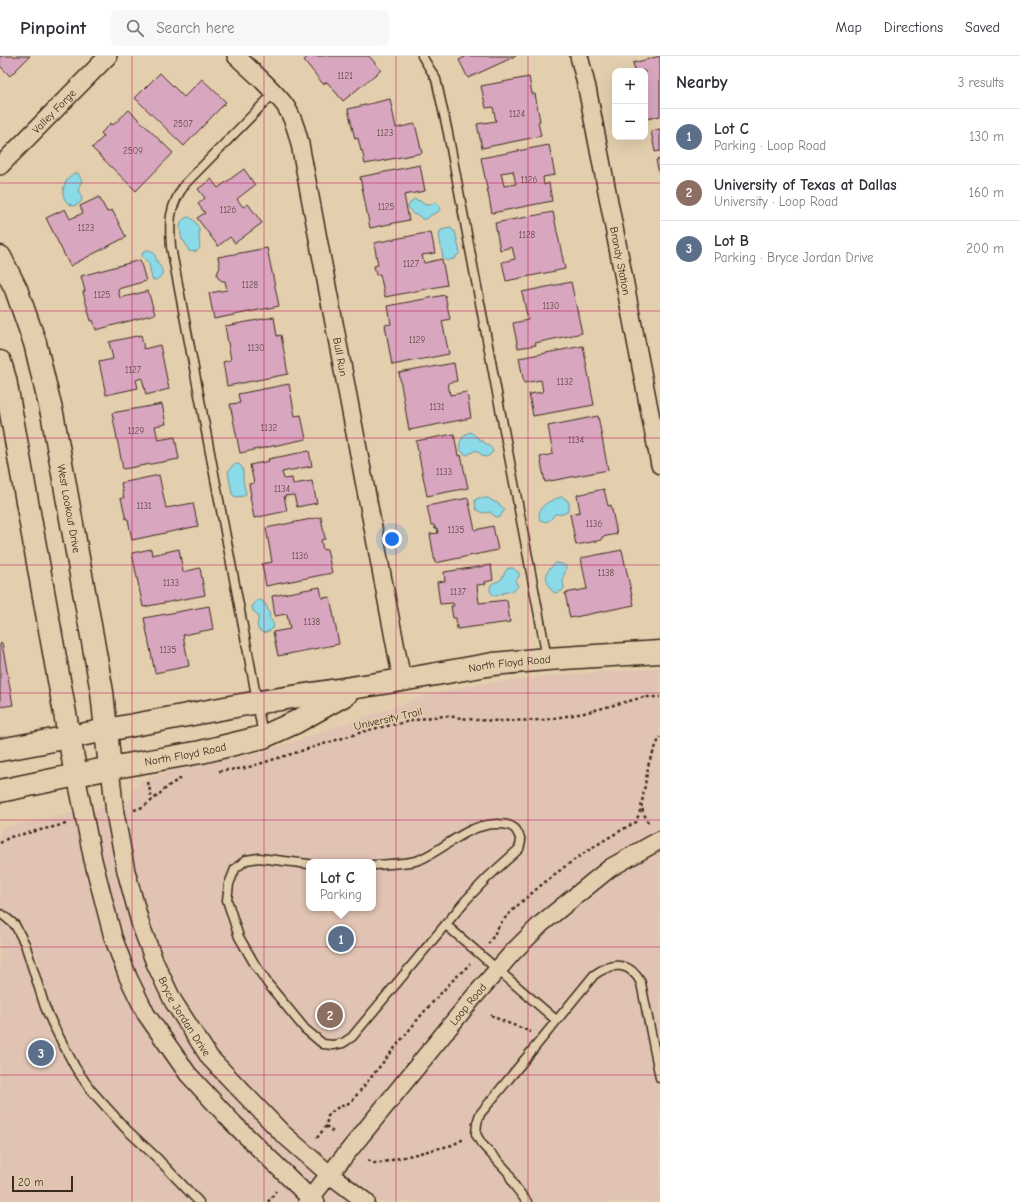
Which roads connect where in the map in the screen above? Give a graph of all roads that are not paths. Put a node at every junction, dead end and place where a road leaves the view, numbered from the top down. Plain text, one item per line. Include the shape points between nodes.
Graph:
1 (108, 56) edge
2 (236, 56) edge
3 (422, 56) edge
4 (579, 56) edge
5 (274, 93) junction
6 (0, 166) edge
7 (0, 257) edge
8 (0, 362) edge
9 (660, 465) edge
10 (660, 652) edge
11 (547, 659) junction
12 (402, 680) junction
13 (360, 687) junction
14 (257, 702) junction
15 (106, 730) junction
16 (69, 737) junction
17 (263, 737) junction
18 (0, 750) edge
19 (110, 768) junction
20 (76, 775) junction
21 (0, 792) edge
22 (660, 840) edge
23 (306, 864) edge
24 (376, 865) edge
25 (0, 914) edge
26 (446, 925) junction
27 (497, 969) junction
28 (556, 1020) junction
29 (660, 1077) edge
30 (329, 1174) junction
31 (311, 1201) edge
32 (199, 1202) edge
33 (366, 1202) edge
34 (527, 1202) edge

1 - 6 street, Valley Forge
2 - 5 street, Bull Run
3 - 11 lane via 436,79 448,133
4 - 9 street, Brandy Station
5 - 12 street, Bull Run via 290,115 300,144
5 - 14 lane via 185,184 171,212 170,228 171,247
7 - 15 street, West Lookout Drive via 16,289 35,343 53,418 102,692
8 - 16 street
10 - 11 street, North Floyd Road
11 - 12 street, North Floyd Road via 493,664
12 - 13 street, North Floyd Road
13 - 14 street, North Floyd Road
13 - 17 street, North Floyd Road
14 - 15 street, North Floyd Road
14 - 17 lane
15 - 16 street, North Floyd Road
15 - 19 street, West Lookout Drive
16 - 18 street, North Floyd Road
16 - 20 street
17 - 19 street, North Floyd Road via 201,752
19 - 20 street, North Floyd Road
19 - 30 street, Bryce Jordan Drive via 126,871 144,934 173,1001 210,1058 282,1133
20 - 21 street, North Floyd Road
20 - 31 street via 93,860 113,937 128,978 146,1014 188,1074
22 - 27 street, Loop Road via 610,868 541,924
23 - 26 lane via 259,858 246,860 235,869 229,884 227,900 239,937 254,963 300,1023 323,1044 343,1043 352,1037
24 - 26 lane via 418,860 477,827 506,824 516,830 521,841 519,849 488,877
25 - 32 lane via 15,925 53,1025 90,1089
26 - 27 lane
27 - 28 lane
27 - 30 street, Loop Road
28 - 29 lane via 594,975 612,966 630,969 641,983
28 - 34 lane via 480,1114 477,1123 476,1134 480,1143 508,1172
30 - 31 street, Loop Road
30 - 33 street, Bryce Jordan Drive

